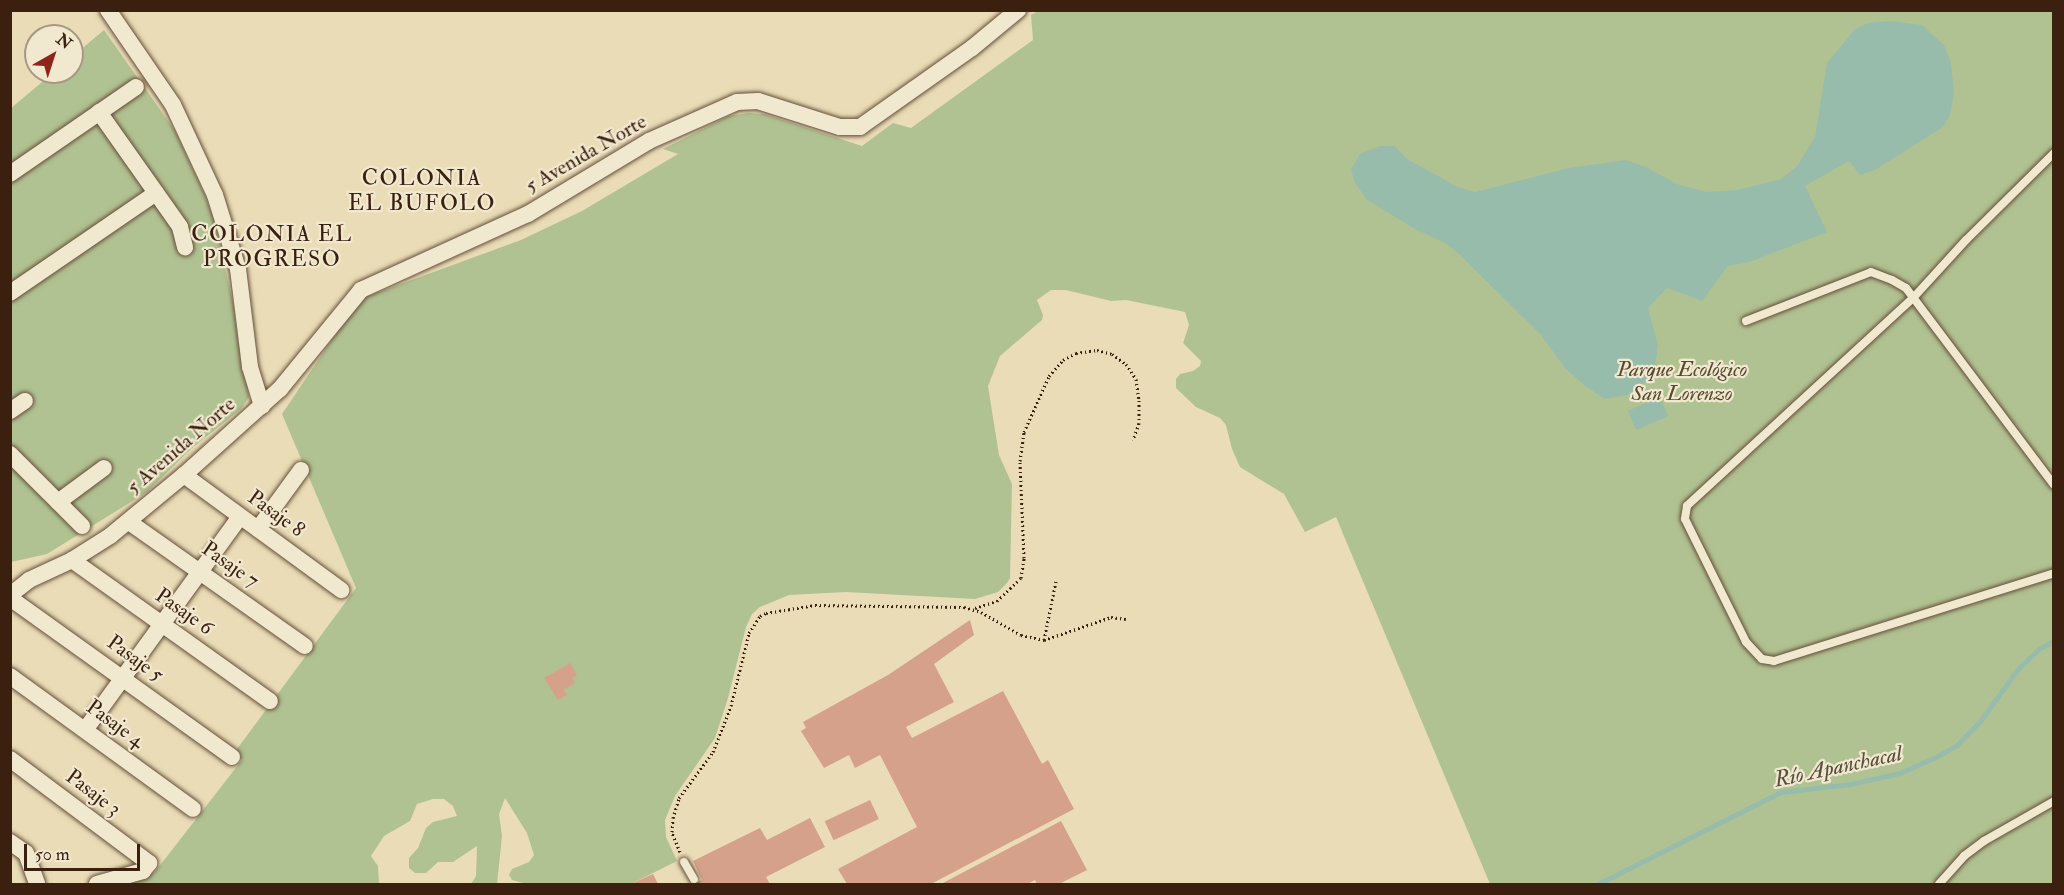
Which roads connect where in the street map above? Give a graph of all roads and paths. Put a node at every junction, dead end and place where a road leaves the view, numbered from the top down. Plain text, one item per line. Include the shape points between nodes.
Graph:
1 (108, 10) edge
2 (1018, 10) edge
3 (136, 87) dead end
4 (99, 112) junction
5 (2054, 153) edge
6 (10, 174) edge
7 (156, 193) junction
8 (185, 247) dead end
9 (10, 293) edge
10 (1913, 298) junction
11 (1746, 321) dead end
12 (25, 401) dead end
13 (262, 406) junction
14 (10, 411) edge
15 (1134, 440) dead end
16 (13, 462) edge
17 (104, 468) dead end
18 (301, 470) dead end
19 (184, 476) junction
20 (2054, 485) edge
21 (58, 502) junction
22 (240, 517) junction
23 (129, 522) junction
24 (82, 526) dead end
25 (258, 529) junction
26 (72, 560) junction
27 (200, 572) junction
28 (2054, 573) edge
29 (1056, 581) dead end
30 (341, 590) dead end
31 (10, 597) edge
32 (973, 609) junction
33 (1126, 619) dead end
34 (162, 624) junction
35 (1044, 640) junction
36 (305, 646) dead end
37 (10, 676) edge
38 (123, 678) junction
39 (270, 701) dead end
40 (85, 730) junction
41 (232, 757) dead end
42 (10, 759) edge
43 (2054, 801) edge
44 (193, 809) dead end
45 (10, 842) edge
46 (684, 862) joint
47 (694, 879) dead end
48 (37, 885) edge
49 (97, 885) edge
50 (1939, 885) edge

1 - 13 street via 173,105 215,195 238,269 250,367
2 - 13 street, 5 Avenida Norte via 972,48 860,127 840,127 758,101 737,102 649,141 528,214 361,290 295,372
3 - 4 street
4 - 6 street
4 - 7 street
5 - 10 lane
7 - 8 street via 180,227
7 - 9 street
10 - 11 lane via 1892,279 1871,272
10 - 20 lane
10 - 28 lane via 1687,506 1685,519 1746,642 1762,659 1774,661
12 - 14 street
13 - 19 street, 5 Avenida Norte
15 - 32 path via 1139,400 1136,379 1126,364 1097,350 1076,353 1063,360 1049,376 1024,432 1020,461 1024,558 1021,578 997,601
16 - 21 street
17 - 21 street
18 - 25 street
19 - 22 street, Pasaje 8
19 - 23 street, 5 Avenida Norte
21 - 24 street
22 - 25 street, Pasaje 8
22 - 27 street
23 - 26 street, 5 Avenida Norte
23 - 27 street, Pasaje 7
25 - 30 street, Pasaje 8
26 - 31 street, 5 Avenida Norte via 29,580
26 - 34 street, Pasaje 6
27 - 34 street
27 - 36 street, Pasaje 7
29 - 35 path
31 - 38 street, Pasaje 5
32 - 35 path via 1021,635
32 - 46 path via 815,605 789,607 760,616 749,633 731,706 715,746 683,791 673,819 673,839
33 - 35 path via 1111,617
34 - 38 street
34 - 39 street, Pasaje 6
37 - 40 street, Pasaje 4
38 - 40 street
38 - 41 street, Pasaje 5
40 - 44 street, Pasaje 4
42 - 49 street, Pasaje 3 via 149,863 143,871
43 - 50 lane via 1984,841 1964,856
45 - 48 street via 26,854
46 - 47 lane

